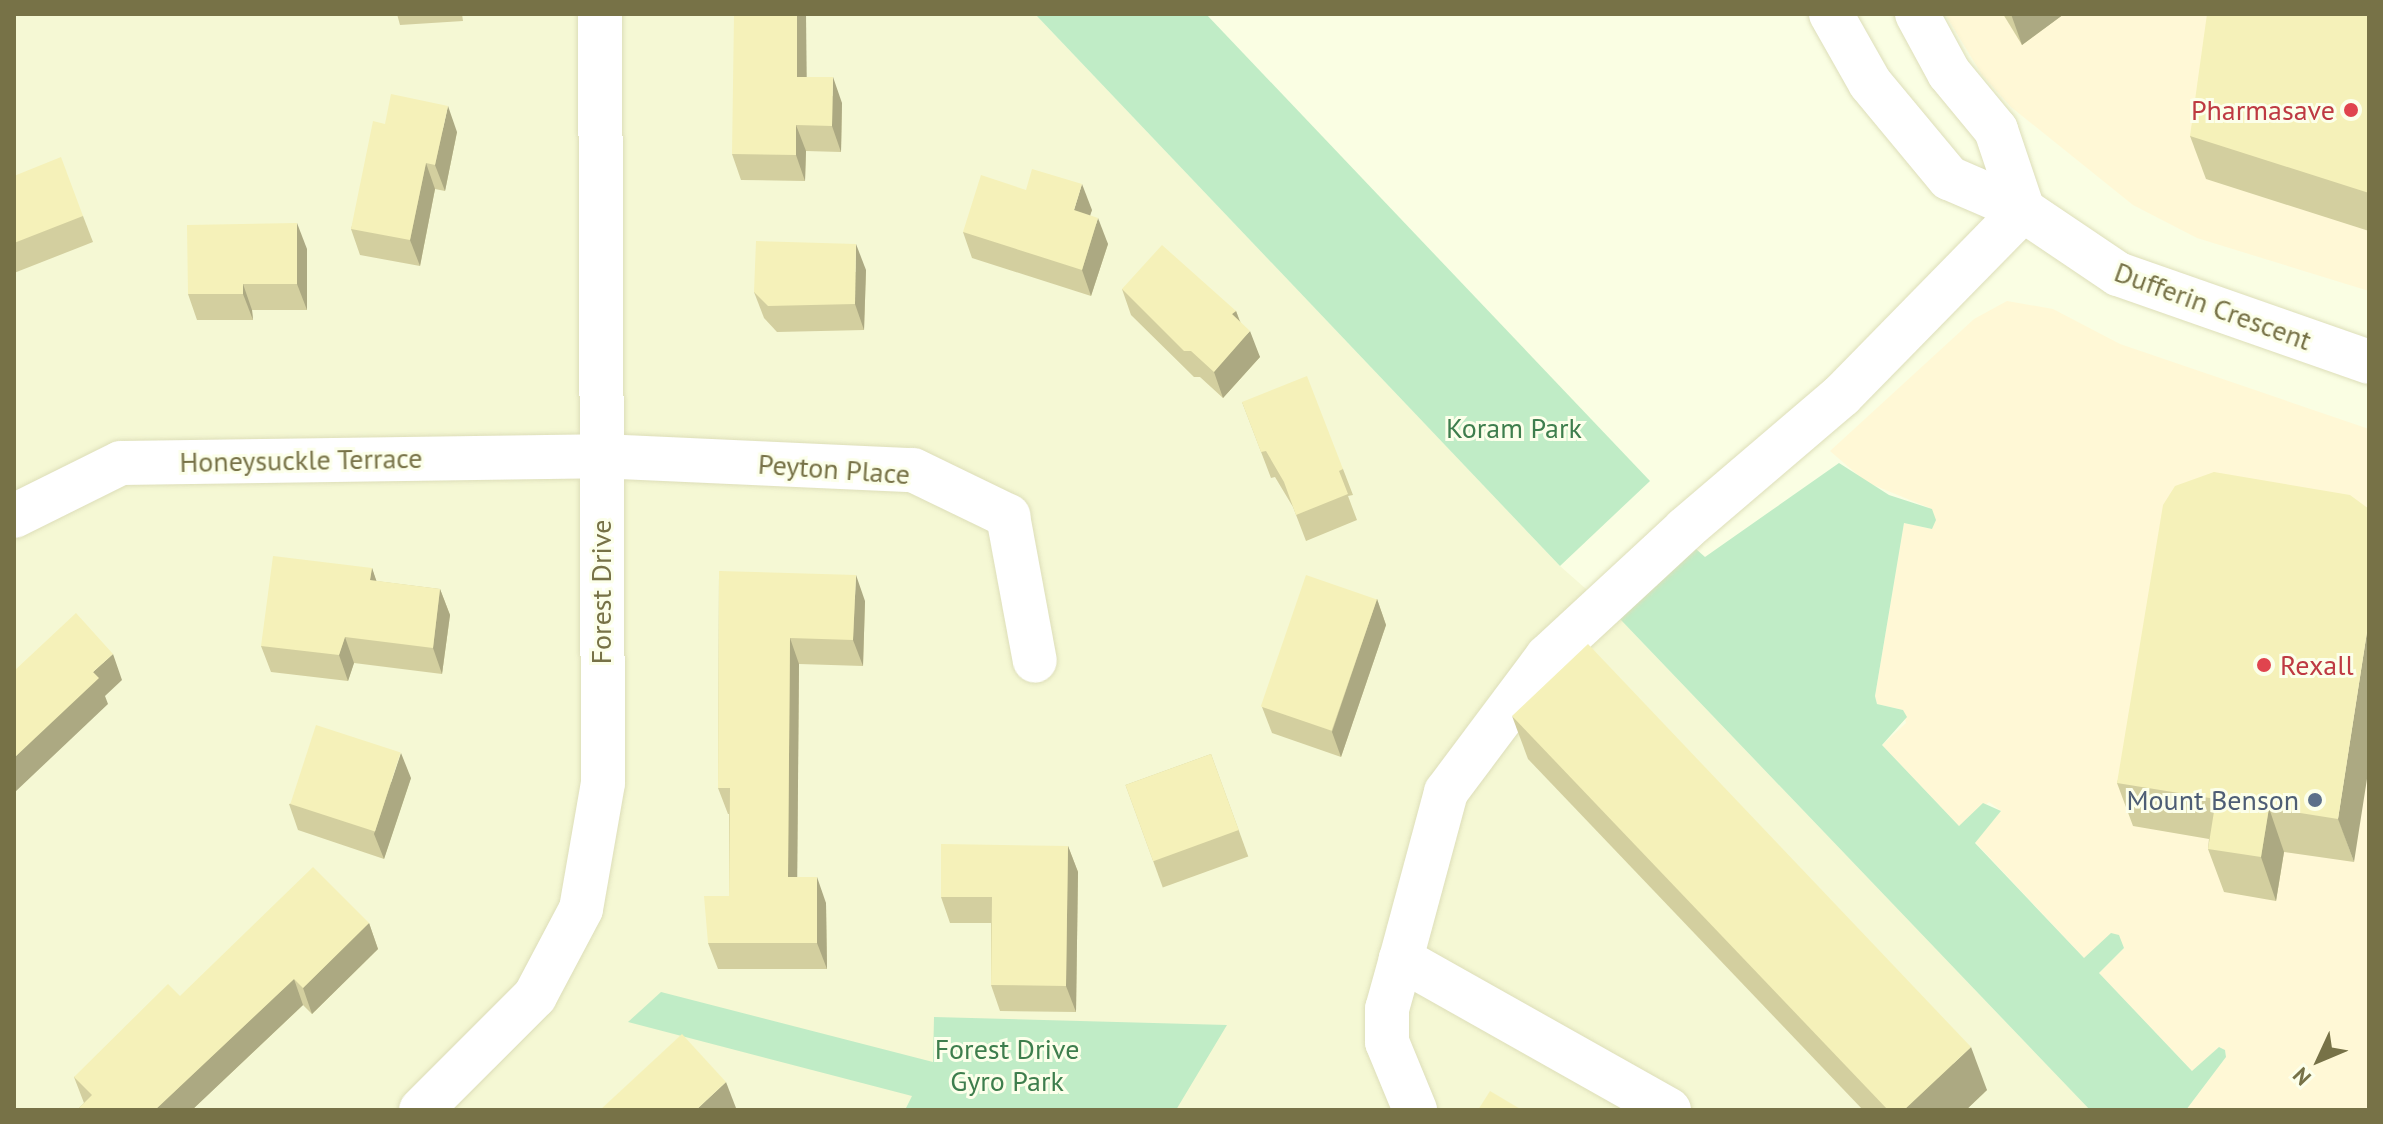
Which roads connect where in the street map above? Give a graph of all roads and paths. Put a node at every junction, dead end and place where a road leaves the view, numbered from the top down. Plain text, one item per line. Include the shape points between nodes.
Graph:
1 (600, 14) edge
2 (1831, 14) edge
3 (1917, 14) edge
4 (2023, 210) junction
5 (2369, 362) edge
6 (600, 456) junction
7 (14, 516) edge
8 (1035, 661) dead end
9 (1401, 959) junction
10 (421, 1110) edge
11 (1415, 1110) edge
12 (1669, 1110) edge

1 - 6 street, Forest Drive
2 - 4 street, Dufferin Crescent via 1870,83 1949,178
3 - 4 street via 1949,73 1996,130
4 - 5 street, Dufferin Crescent via 2118,274
4 - 9 street via 1842,395 1685,529 1547,657 1446,792
6 - 7 street, Honeysuckle Terrace via 121,463
6 - 8 street, Peyton Place via 913,470 1008,516
6 - 10 street, Forest Drive via 603,783 581,909 535,996
9 - 11 street via 1387,1009 1387,1042
9 - 12 street

